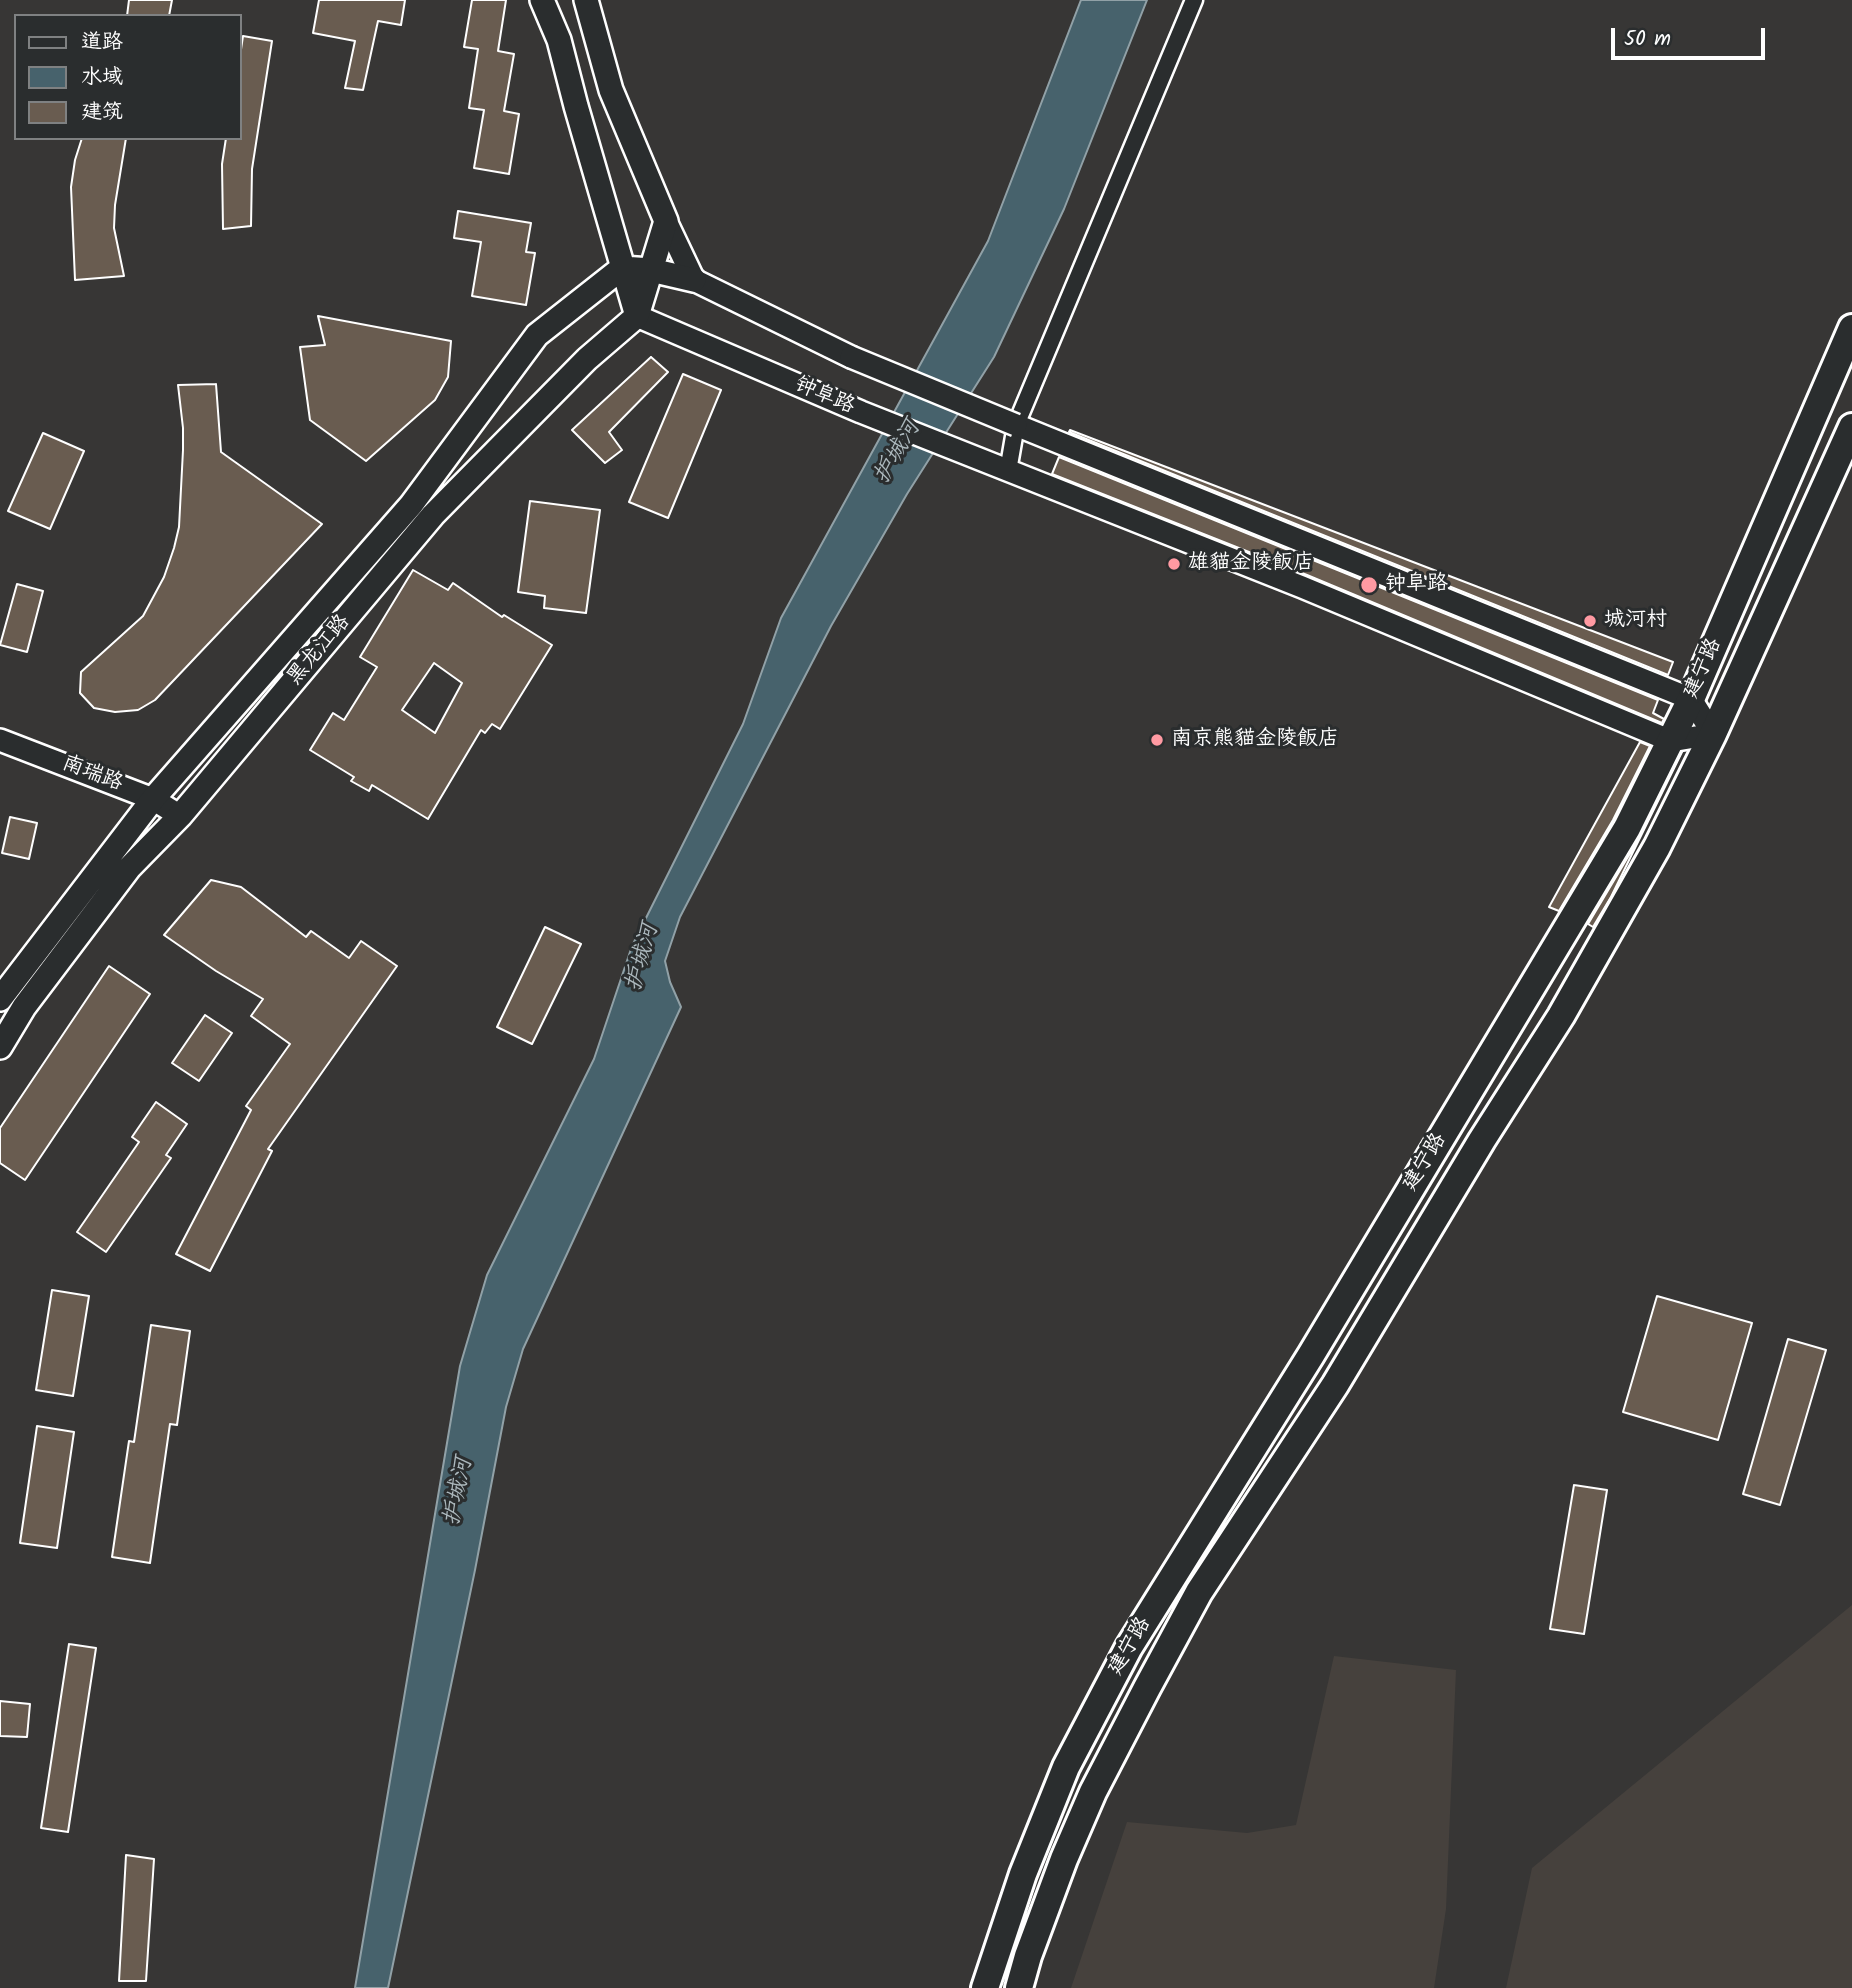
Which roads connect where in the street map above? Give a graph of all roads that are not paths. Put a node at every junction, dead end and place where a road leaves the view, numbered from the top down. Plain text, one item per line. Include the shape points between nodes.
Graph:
1 (542, 0) edge
2 (586, 0) edge
3 (1194, 0) edge
4 (666, 221) junction
5 (622, 268) junction
6 (651, 270) junction
7 (694, 280) junction
8 (638, 316) junction
9 (1852, 328) edge
10 (1016, 425) junction
11 (1852, 427) edge
12 (1008, 471) junction
13 (1691, 699) junction
14 (1713, 734) junction
15 (0, 740) edge
16 (1671, 741) junction
17 (153, 799) junction
18 (180, 816) junction
19 (0, 999) edge
20 (0, 1046) edge
21 (985, 1988) edge
22 (1019, 1988) edge

1 - 5 main road via 559,40
2 - 4 main road via 611,90
3 - 10 street
4 - 6 main road
4 - 7 street
5 - 6 main road
5 - 8 main road
5 - 17 main road, 黑龙江路 via 537,335 411,505
6 - 7 main road
6 - 8 main road
7 - 10 street, bridge via 851,357
8 - 12 street, 钟阜路
8 - 18 main road, 黑龙江路 via 587,359 433,516
9 - 13 main road, 建宁路
10 - 12 street
10 - 13 street
11 - 14 main road, 建宁路
12 - 16 street, 钟阜路
13 - 14 street
13 - 16 main road, 建宁路
14 - 16 street
14 - 22 main road, 建宁路 via 1657,847 1560,1016 1335,1385 1199,1592 1093,1791
15 - 17 street, 南瑞路
16 - 21 main road, 建宁路 via 1628,828 1129,1647 1066,1767 1023,1874
17 - 18 street, 南瑞路
17 - 19 main road, 黑龙江路
18 - 20 main road, 黑龙江路 via 129,868

